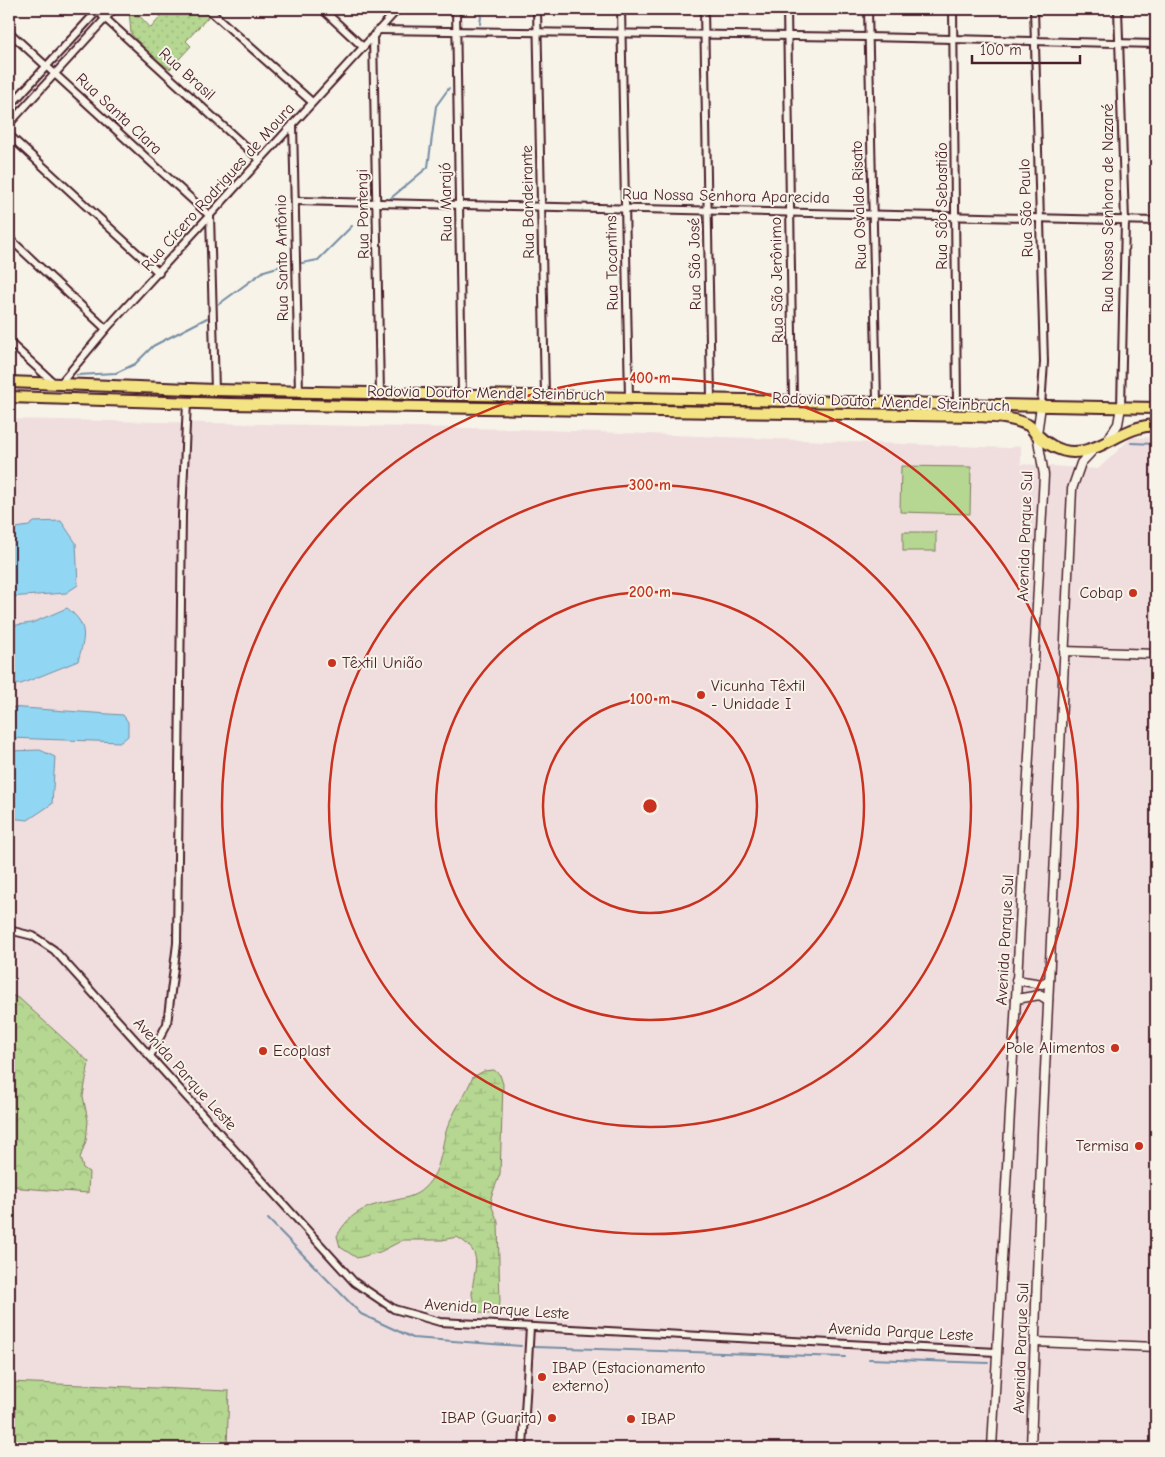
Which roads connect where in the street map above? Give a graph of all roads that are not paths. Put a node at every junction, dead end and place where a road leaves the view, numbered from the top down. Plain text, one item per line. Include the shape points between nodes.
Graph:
1 (97, 9) edge
2 (114, 9) edge
3 (208, 9) edge
4 (322, 9) edge
5 (398, 9) edge
6 (456, 9) edge
7 (538, 9) edge
8 (621, 9) edge
9 (704, 9) edge
10 (787, 9) edge
11 (868, 9) edge
12 (953, 9) edge
13 (1034, 9) edge
14 (1118, 9) edge
15 (105, 18) junction
16 (378, 30) junction
17 (457, 31) junction
18 (9, 32) edge
19 (538, 32) junction
20 (621, 34) junction
21 (705, 35) junction
22 (373, 36) junction
23 (787, 37) junction
24 (868, 37) junction
25 (954, 39) junction
26 (1034, 42) junction
27 (1119, 44) junction
28 (1156, 44) edge
29 (363, 46) junction
30 (46, 66) junction
31 (54, 73) junction
32 (312, 102) junction
33 (9, 107) edge
34 (9, 124) edge
35 (293, 124) junction
36 (9, 135) edge
37 (260, 160) junction
38 (295, 201) junction
39 (377, 203) junction
40 (460, 206) junction
41 (542, 207) junction
42 (624, 208) junction
43 (707, 210) junction
44 (789, 212) junction
45 (874, 213) junction
46 (210, 216) junction
47 (956, 216) junction
48 (1040, 219) junction
49 (1125, 220) junction
50 (1156, 221) edge
51 (9, 238) edge
52 (159, 273) junction
53 (106, 329) junction
54 (9, 342) edge
55 (9, 382) edge
56 (57, 384) junction
57 (215, 390) junction
58 (299, 392) junction
59 (380, 393) junction
60 (462, 394) junction
61 (545, 395) junction
62 (9, 397) edge
63 (629, 397) junction
64 (711, 398) junction
65 (793, 400) junction
66 (877, 401) junction
67 (187, 402) junction
68 (956, 402) junction
69 (1040, 406) junction
70 (1121, 407) junction
71 (1156, 408) edge
72 (1156, 425) edge
73 (1037, 434) junction
74 (1095, 447) junction
75 (1064, 650) junction
76 (1156, 654) edge
77 (9, 930) edge
78 (1016, 980) junction
79 (1049, 980) junction
80 (1016, 999) junction
81 (1048, 1000) junction
82 (150, 1056) junction
83 (530, 1327) junction
84 (1036, 1342) junction
85 (1156, 1347) edge
86 (996, 1352) junction
87 (523, 1448) edge
88 (992, 1448) edge
89 (1031, 1448) edge

1 - 15 street, Rua Brasil
1 - 30 street
2 - 15 street
3 - 32 street
4 - 29 street
5 - 16 street, Rua Cícero Rodrigues de Moura
6 - 17 street, Rua Marajó
7 - 19 street, Rua Bandeirante
8 - 20 street, Rua Tocantins
9 - 21 street, Rua São José
10 - 23 street, Rua São Jerônimo
11 - 24 street, Rua Osvaldo Risato
12 - 25 street, Rua São Sebastião
13 - 26 street, Rua São Paulo
14 - 27 street, Rua Nossa Senhora de Nazaré
15 - 31 street
15 - 37 street, Rua Brasil
16 - 17 street
16 - 22 street, Rua Cícero Rodrigues de Moura
17 - 19 street
17 - 40 street, Rua Marajó
18 - 30 street, Rua Santa Clara
19 - 20 street
19 - 41 street, Rua Bandeirante
20 - 21 street
20 - 42 street, Rua Tocantins
21 - 23 street
21 - 43 street, Rua São José
22 - 29 street, Rua Cícero Rodrigues de Moura
22 - 39 street, Rua Pontengi
23 - 24 street
23 - 44 street, Rua São Jerônimo
24 - 25 street
24 - 45 street, Rua Osvaldo Risato
25 - 26 street
25 - 47 street, Rua São Sebastião
26 - 27 street
26 - 48 street, Rua São Paulo
27 - 28 street
27 - 49 street, Rua Nossa Senhora de Nazaré
29 - 32 street, Rua Cícero Rodrigues de Moura
30 - 31 street, Rua Santa Clara
30 - 33 street
31 - 34 street
31 - 46 street, Rua Santa Clara
32 - 35 street, Rua Cícero Rodrigues de Moura
35 - 37 street, Rua Cícero Rodrigues de Moura
35 - 38 street, Rua Santo Antônio
36 - 52 street
37 - 46 street, Rua Cícero Rodrigues de Moura
38 - 39 street, Rua Nossa Senhora Aparecida
38 - 58 street, Rua Santo Antônio
39 - 40 street, Rua Nossa Senhora Aparecida
39 - 59 street, Rua Pontengi
40 - 41 street, Rua Nossa Senhora Aparecida
40 - 60 street, Rua Marajó
41 - 42 street, Rua Nossa Senhora Aparecida
41 - 61 street, Rua Bandeirante
42 - 43 street, Rua Nossa Senhora Aparecida
42 - 63 street, Rua Tocantins
43 - 44 street, Rua Nossa Senhora Aparecida
43 - 64 street, Rua São José
44 - 45 street, Rua Nossa Senhora Aparecida
44 - 65 street, Rua São Jerônimo
45 - 47 street, Rua Nossa Senhora Aparecida
45 - 66 street, Rua Osvaldo Risato
46 - 52 street, Rua Cícero Rodrigues de Moura
46 - 57 street
47 - 48 street, Rua Nossa Senhora Aparecida
47 - 68 street, Rua São Sebastião
48 - 49 street, Rua Nossa Senhora Aparecida
48 - 69 street, Rua São Paulo via 1044,362
49 - 50 street, Rua Nossa Senhora Aparecida
49 - 70 street, Rua Nossa Senhora de Nazaré
51 - 53 street
52 - 53 street, Rua Cícero Rodrigues de Moura
53 - 56 street, Rua Cícero Rodrigues de Moura
54 - 56 street
55 - 56 highway, Rodovia Doutor Mendel Steinbruch
56 - 57 highway, Rodovia Doutor Mendel Steinbruch
57 - 58 highway, Rodovia Doutor Mendel Steinbruch
58 - 59 highway, Rodovia Doutor Mendel Steinbruch
59 - 60 highway, Rodovia Doutor Mendel Steinbruch
60 - 61 highway, Rodovia Doutor Mendel Steinbruch
61 - 63 highway, Rodovia Doutor Mendel Steinbruch
62 - 67 highway, Rodovia Doutor Mendel Steinbruch
63 - 64 highway, Rodovia Doutor Mendel Steinbruch
64 - 65 highway, Rodovia Doutor Mendel Steinbruch
65 - 66 highway, Rodovia Doutor Mendel Steinbruch
66 - 68 highway, Rodovia Doutor Mendel Steinbruch
67 - 73 highway, Rodovia Doutor Mendel Steinbruch via 976,416 1012,420 1030,426
67 - 82 street via 182,515 177,942 167,1024
68 - 69 highway, Rodovia Doutor Mendel Steinbruch
69 - 70 highway, Rodovia Doutor Mendel Steinbruch
69 - 73 street, Avenida Parque Sul
70 - 71 highway, Rodovia Doutor Mendel Steinbruch
70 - 74 street, Avenida Parque Sul via 1114,432
72 - 74 highway, Rodovia Doutor Mendel Steinbruch via 1135,427
73 - 74 highway, Rodovia Doutor Mendel Steinbruch via 1050,444 1072,452
73 - 78 street, Avenida Parque Sul via 1044,475
74 - 75 street, Avenida Parque Sul via 1081,463 1072,489
75 - 76 street
75 - 79 street, Avenida Parque Sul
77 - 82 street, Avenida Parque Leste via 33,936 54,950
78 - 79 street via 1042,984
78 - 80 street, Avenida Parque Sul
79 - 81 street, Avenida Parque Sul
80 - 81 street via 1040,995
80 - 86 street, Avenida Parque Sul
81 - 84 street, Avenida Parque Sul
82 - 83 street, Avenida Parque Leste via 367,1293 394,1309 430,1321
83 - 86 street, Avenida Parque Leste
83 - 87 street
84 - 85 street
84 - 89 street, Avenida Parque Sul
86 - 88 street, Avenida Parque Sul

